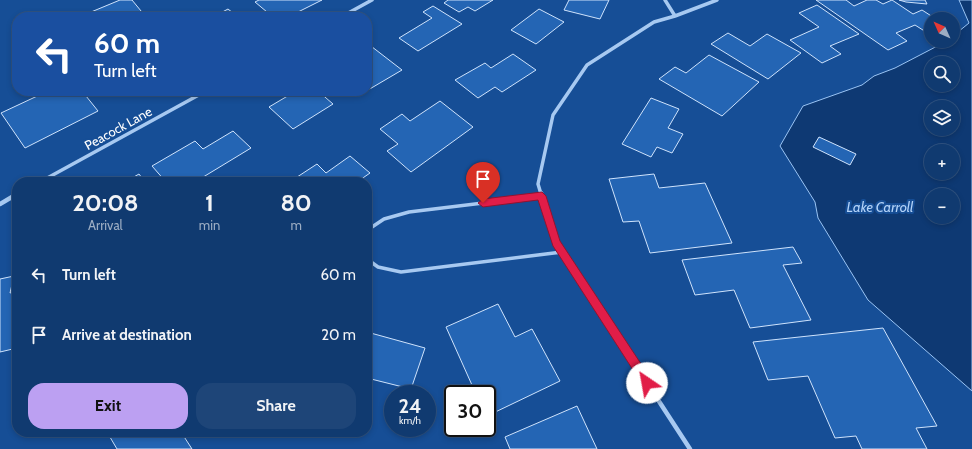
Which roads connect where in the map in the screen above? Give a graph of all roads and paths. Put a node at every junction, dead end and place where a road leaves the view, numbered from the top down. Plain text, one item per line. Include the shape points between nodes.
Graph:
1 (372, 0) edge
2 (665, 0) edge
3 (717, 0) edge
4 (350, 12) edge
5 (675, 16) junction
6 (197, 96) edge
7 (49, 177) edge
8 (542, 196) junction
9 (12, 197) edge
10 (0, 204) edge
11 (372, 227) edge
12 (562, 252) junction
13 (372, 263) edge
14 (690, 449) edge

1 - 4 street
2 - 5 street
3 - 5 street
5 - 8 street via 654,22 588,65 553,115 538,184
6 - 7 street, Peacock Lane
8 - 11 lane via 409,212 384,219
8 - 12 street via 556,243
9 - 10 street
12 - 13 lane via 401,272
12 - 14 street

